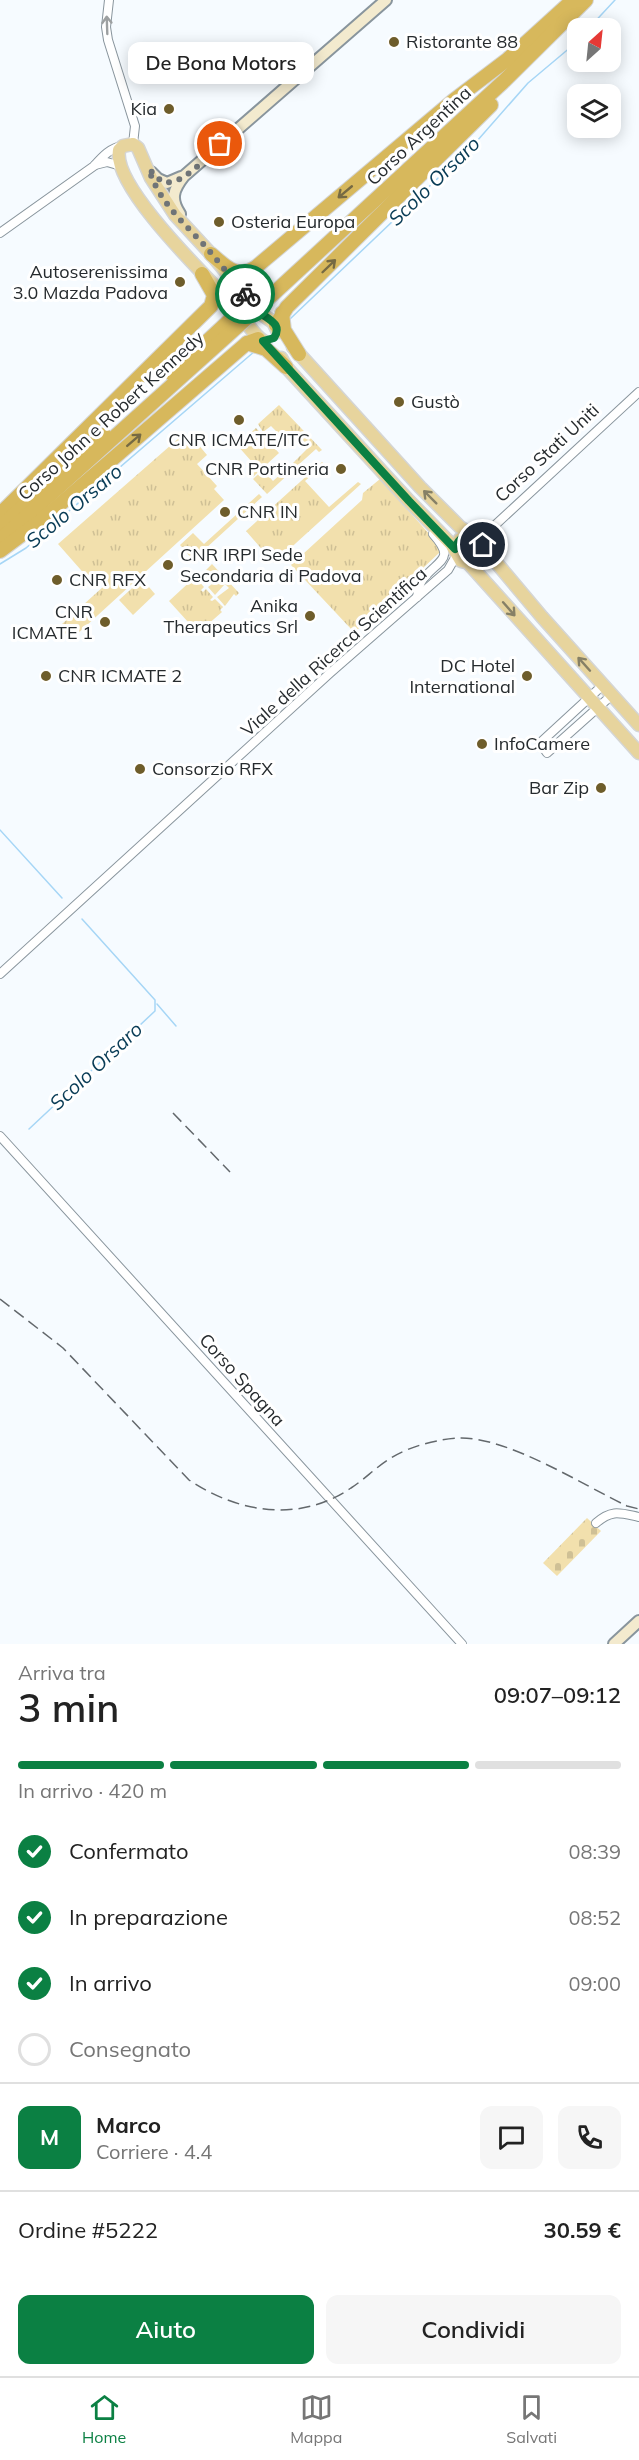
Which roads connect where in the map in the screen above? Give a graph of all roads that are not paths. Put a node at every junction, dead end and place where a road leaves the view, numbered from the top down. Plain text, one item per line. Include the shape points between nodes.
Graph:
1 (109, 0) edge
2 (386, 0) edge
3 (573, 0) edge
4 (586, 0) edge
5 (570, 18) edge
6 (567, 21) joint
7 (130, 142) junction
8 (94, 166) junction
9 (121, 166) junction
10 (149, 169) junction
11 (184, 176) junction
12 (184, 222) junction
13 (0, 233) edge
14 (211, 254) junction
15 (202, 274) junction
16 (270, 290) junction
17 (273, 320) junction
18 (240, 322) junction
19 (256, 341) junction
20 (299, 354) joint
21 (286, 367) joint
22 (639, 392) edge
23 (360, 420) junction
24 (347, 433) junction
25 (409, 501) junction
26 (0, 514) edge
27 (0, 527) edge
28 (0, 540) edge
29 (479, 541) junction
30 (0, 551) edge
31 (461, 558) junction
32 (416, 599) junction
33 (603, 685) junction
34 (612, 695) junction
35 (588, 698) junction
36 (598, 708) junction
37 (639, 724) edge
38 (639, 753) edge
39 (0, 974) edge
40 (0, 1136) edge
41 (639, 1517) edge
42 (596, 1523) dead end
43 (639, 1621) edge
44 (462, 1644) edge
45 (614, 1644) edge

7 -> 1 street via 135,126 108,40
2 - 11 street
3 -> 14 highway via 256,267 246,273 235,272
3 - 16 highway, Corso Argentina via 545,31
4 - 5 highway, Corso Argentina
6 - 16 highway, Corso Argentina via 458,125
17 -> 6 highway via 469,129
7 - 8 street via 117,147
7 - 9 main road via 118,155
7 - 10 main road via 138,148
8 - 9 street via 107,162
8 - 13 street
9 - 15 main road via 145,207
10 - 11 street via 167,183
10 - 12 main road via 163,199
11 - 12 street via 173,196
12 - 14 main road
14 - 17 main road
15 - 18 main road
15 - 26 highway via 214,295 211,306
16 - 18 highway, Corso John e Robert Kennedy, bridge
17 - 19 main road via 274,338
17 - 20 highway
18 - 19 main road
18 - 27 highway, Corso John e Robert Kennedy
18 - 28 highway, Corso John e Robert Kennedy
19 - 21 highway
30 -> 19 highway
20 - 23 main road
21 - 24 main road
22 - 29 street, Corso Stati Uniti
23 - 24 street
29 -> 23 main road via 420,487
24 - 25 main road
25 - 31 main road
25 - 32 street via 446,553 421,581
29 - 31 main road via 482,558
29 - 31 main road via 463,537 458,542
33 -> 29 main road
31 - 32 street, Viale della Ricerca Scientifica
31 -> 35 main road
32 - 39 street, Viale della Ricerca Scientifica
33 - 34 main road
33 - 35 street
34 - 36 street
34 - 37 main road
35 - 36 main road
35 - 36 street via 540,743 547,753
36 - 38 main road
40 - 44 street, Corso Spagna
41 - 42 street via 616,1511
43 - 45 street

